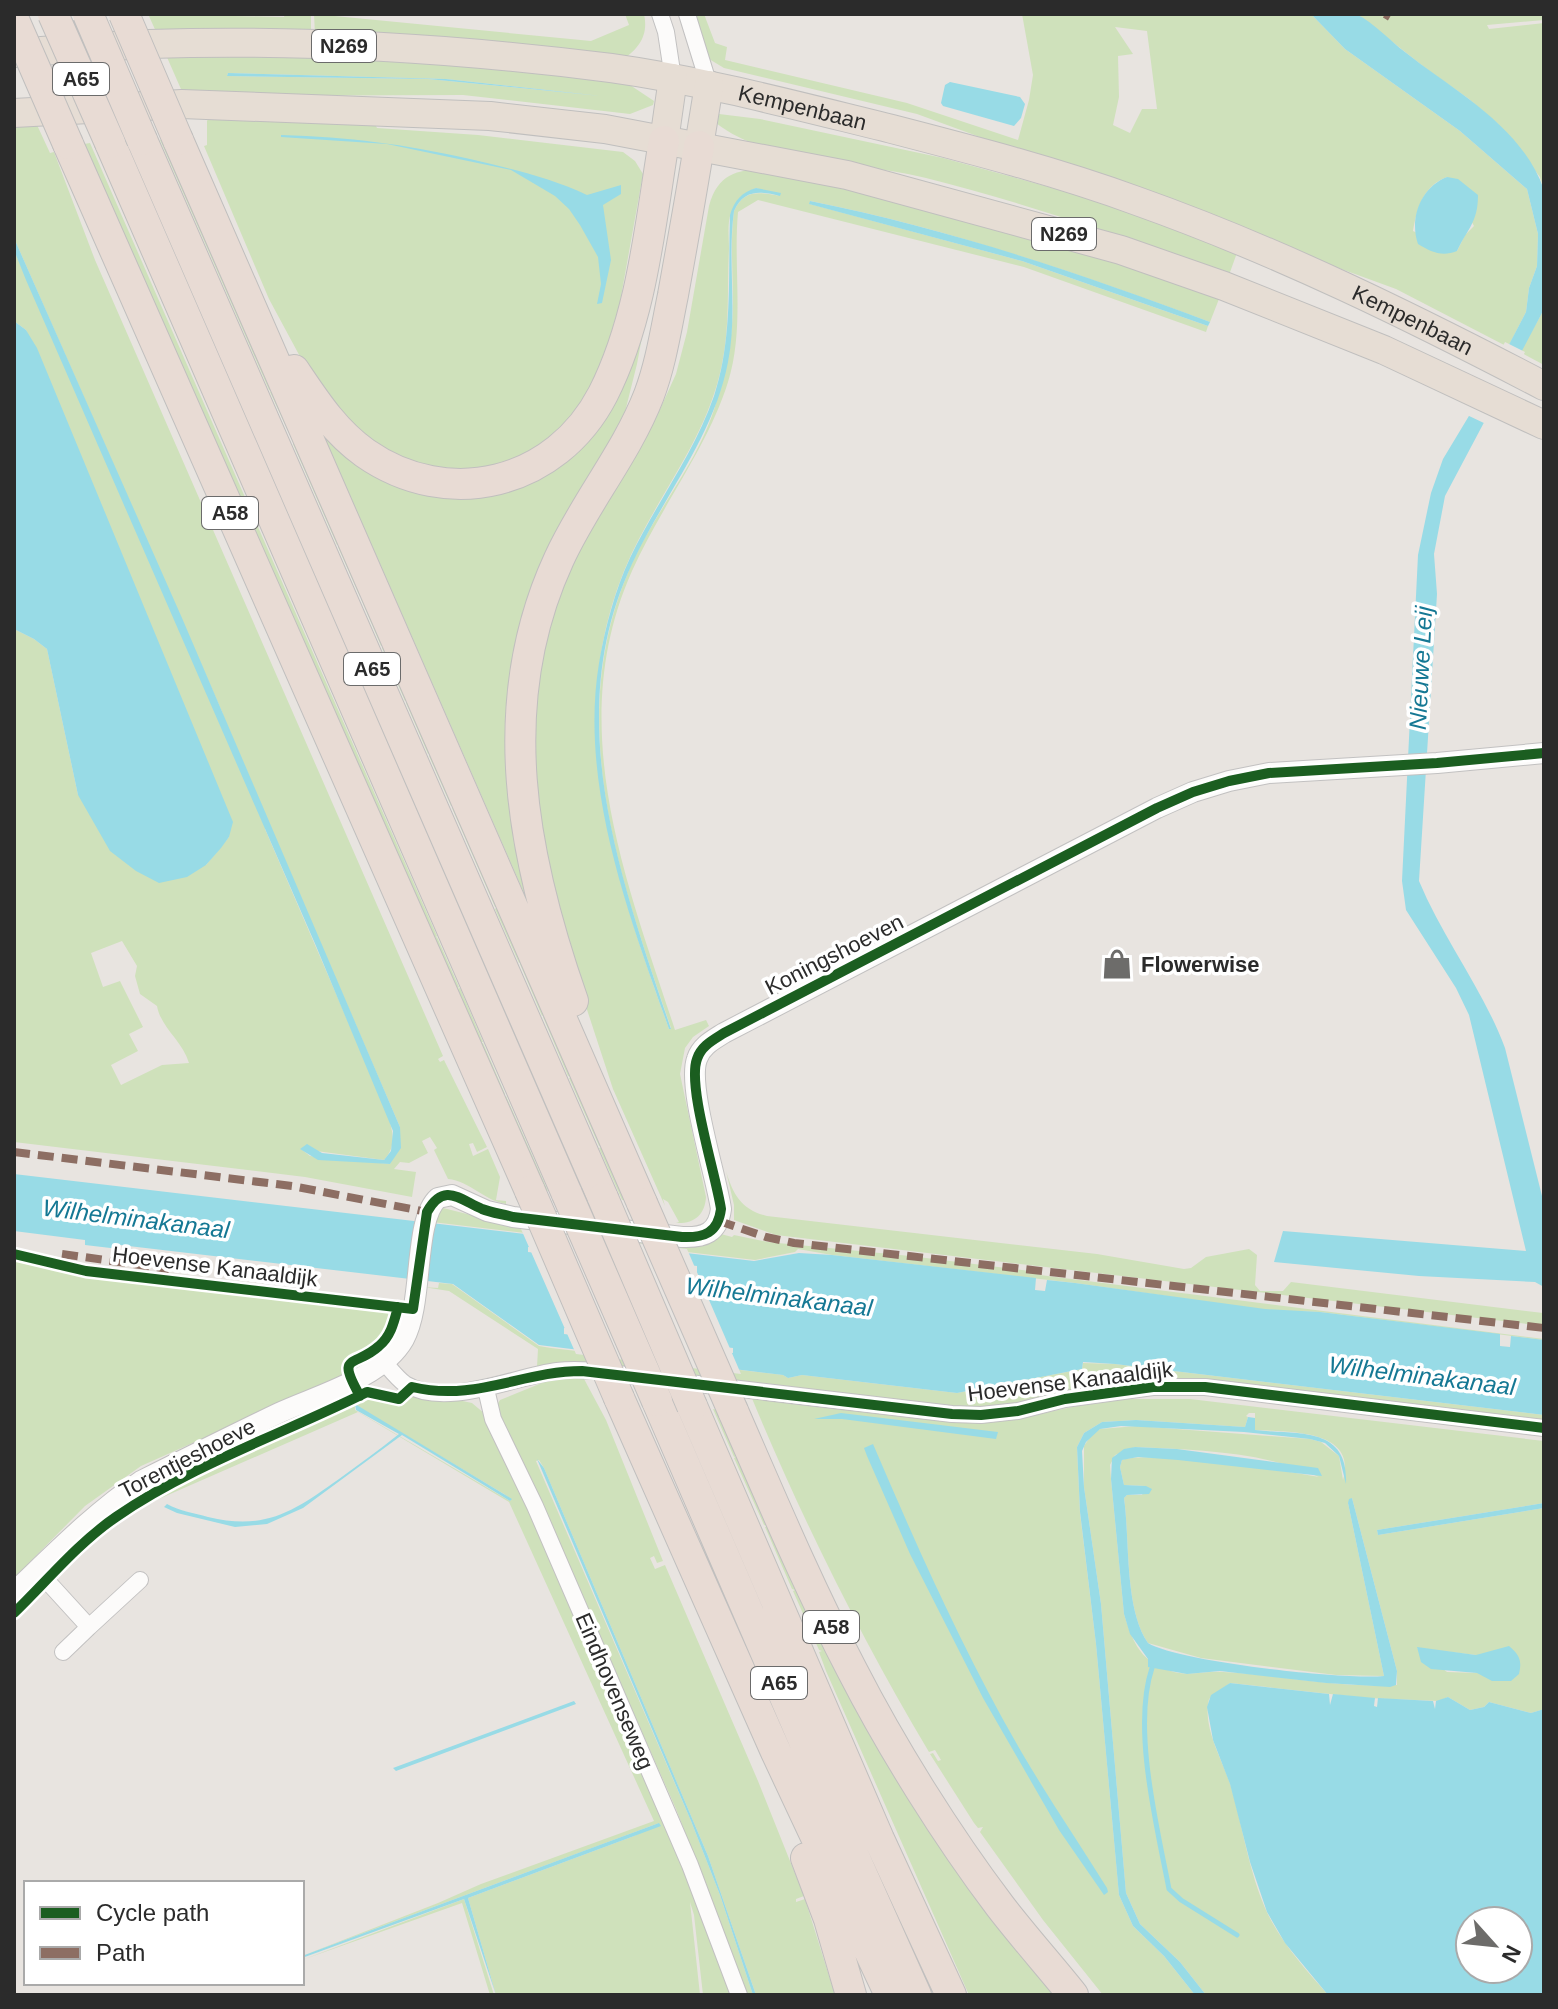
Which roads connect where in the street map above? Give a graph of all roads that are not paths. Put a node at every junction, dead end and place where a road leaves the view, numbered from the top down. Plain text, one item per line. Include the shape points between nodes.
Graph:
1 (53, 14) edge
2 (88, 14) edge
3 (124, 14) edge
4 (660, 14) edge
5 (687, 14) edge
6 (14, 20) edge
7 (14, 53) edge
8 (673, 78) junction
9 (709, 85) junction
10 (14, 113) edge
11 (664, 141) junction
12 (699, 146) junction
13 (251, 306) junction
14 (1542, 384) edge
15 (1535, 420) edge
16 (1544, 753) edge
17 (595, 1096) junction
18 (384, 1362) junction
19 (486, 1389) junction
20 (1544, 1428) edge
21 (37, 1570) junction
22 (140, 1580) dead end
23 (14, 1592) edge
24 (89, 1627) junction
25 (63, 1652) dead end
26 (776, 1752) junction
27 (739, 1995) edge
28 (851, 1995) edge
29 (890, 1995) edge
30 (916, 1995) edge
31 (951, 1995) edge
32 (1073, 1995) edge

1 - 30 highway, A65, bridge
2 - 31 highway, A65, bridge
3 - 13 highway, A58, bridge
4 - 8 street
5 - 9 street
6 - 26 highway, A58, bridge
7 - 8 highway, Kempenbaan / N269 via 151,44 328,46 498,56
8 - 9 highway, Kempenbaan / N269
8 - 11 highway
9 - 12 highway
9 - 14 highway, Kempenbaan / N269 via 923,137 1136,200 1331,280
10 - 11 highway, Kempenbaan / N269 via 182,104 367,110 490,116
11 - 12 highway, Kempenbaan / N269
11 - 13 highway, A58 via 633,314 612,376 571,438 520,472 475,484 444,484 415,478 374,459 327,417
12 - 15 highway, Kempenbaan / N269 via 847,175 1121,250 1384,350
12 - 17 highway, A58 via 656,374 630,438 557,562 539,610 523,688 519,749 530,854 546,920 586,1036
13 - 17 highway, A58
16 - 18 street, Koningshoeven via 1269,773 1193,792 724,1033 699,1055 694,1078 721,1209 709,1233 682,1237 513,1217 452,1195 435,1200 427,1212 408,1329
17 - 32 highway, A58, bridge via 852,1671 949,1833 999,1905
18 - 19 street, Hoevense Kanaaldijk via 412,1387 432,1392
18 - 21 street, Torentjeshoeve via 141,1481
19 - 20 street, Hoevense Kanaaldijk via 556,1371 582,1371 981,1415 1103,1393 1205,1387
19 - 27 street, Eindhovenseweg via 493,1419 690,1865
21 - 23 street, Torentjeshoeve
21 - 24 street
22 - 24 street
24 - 25 street
26 - 28 highway, A58 via 789,1808
26 - 29 highway, A58

